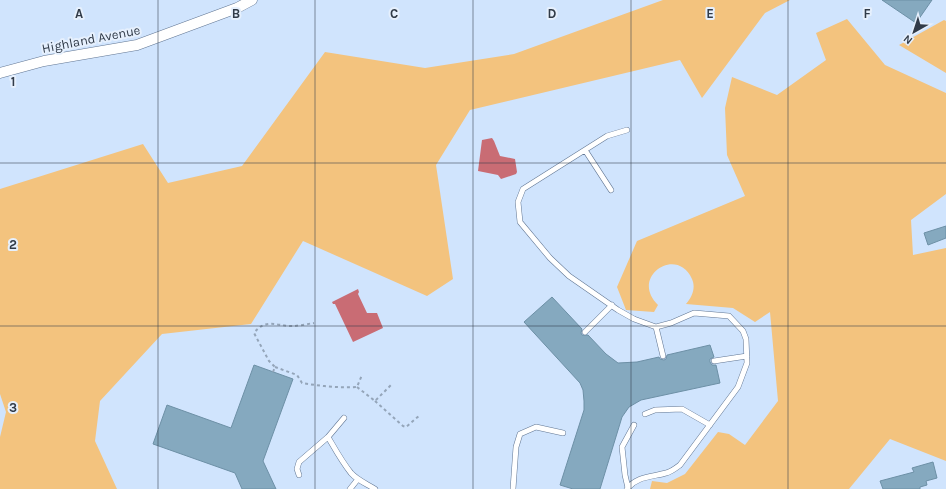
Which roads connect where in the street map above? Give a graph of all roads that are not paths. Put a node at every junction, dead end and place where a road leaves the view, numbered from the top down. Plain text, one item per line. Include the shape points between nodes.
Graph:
1 (252, 0) edge
2 (0, 73) edge
3 (627, 130) dead end
4 (585, 150) junction
5 (611, 190) dead end
6 (612, 306) junction
7 (656, 327) junction
8 (585, 332) dead end
9 (662, 356) dead end
10 (747, 356) junction
11 (714, 361) dead end
12 (645, 414) dead end
13 (344, 418) dead end
14 (634, 425) dead end
15 (710, 425) junction
16 (563, 433) dead end
17 (328, 437) junction
18 (299, 475) dead end
19 (358, 479) junction
20 (628, 488) edge
21 (350, 489) edge
22 (375, 489) edge
23 (513, 489) edge

1 - 2 street, Highland Avenue via 137,45
3 - 4 lane via 608,136
4 - 5 lane
4 - 6 lane via 524,189 518,202 520,222 553,262
6 - 7 lane via 634,319
6 - 8 lane
7 - 9 lane
7 - 10 lane via 694,313 729,316 743,331
10 - 11 lane
10 - 15 lane via 738,387
12 - 15 lane via 655,410 682,409
13 - 17 lane
14 - 20 lane via 622,447
15 - 20 lane via 680,465 668,473 643,478
16 - 23 lane via 536,427 520,434 516,448
17 - 18 lane via 299,462 296,469
17 - 19 lane via 351,474
19 - 21 lane
19 - 22 lane

